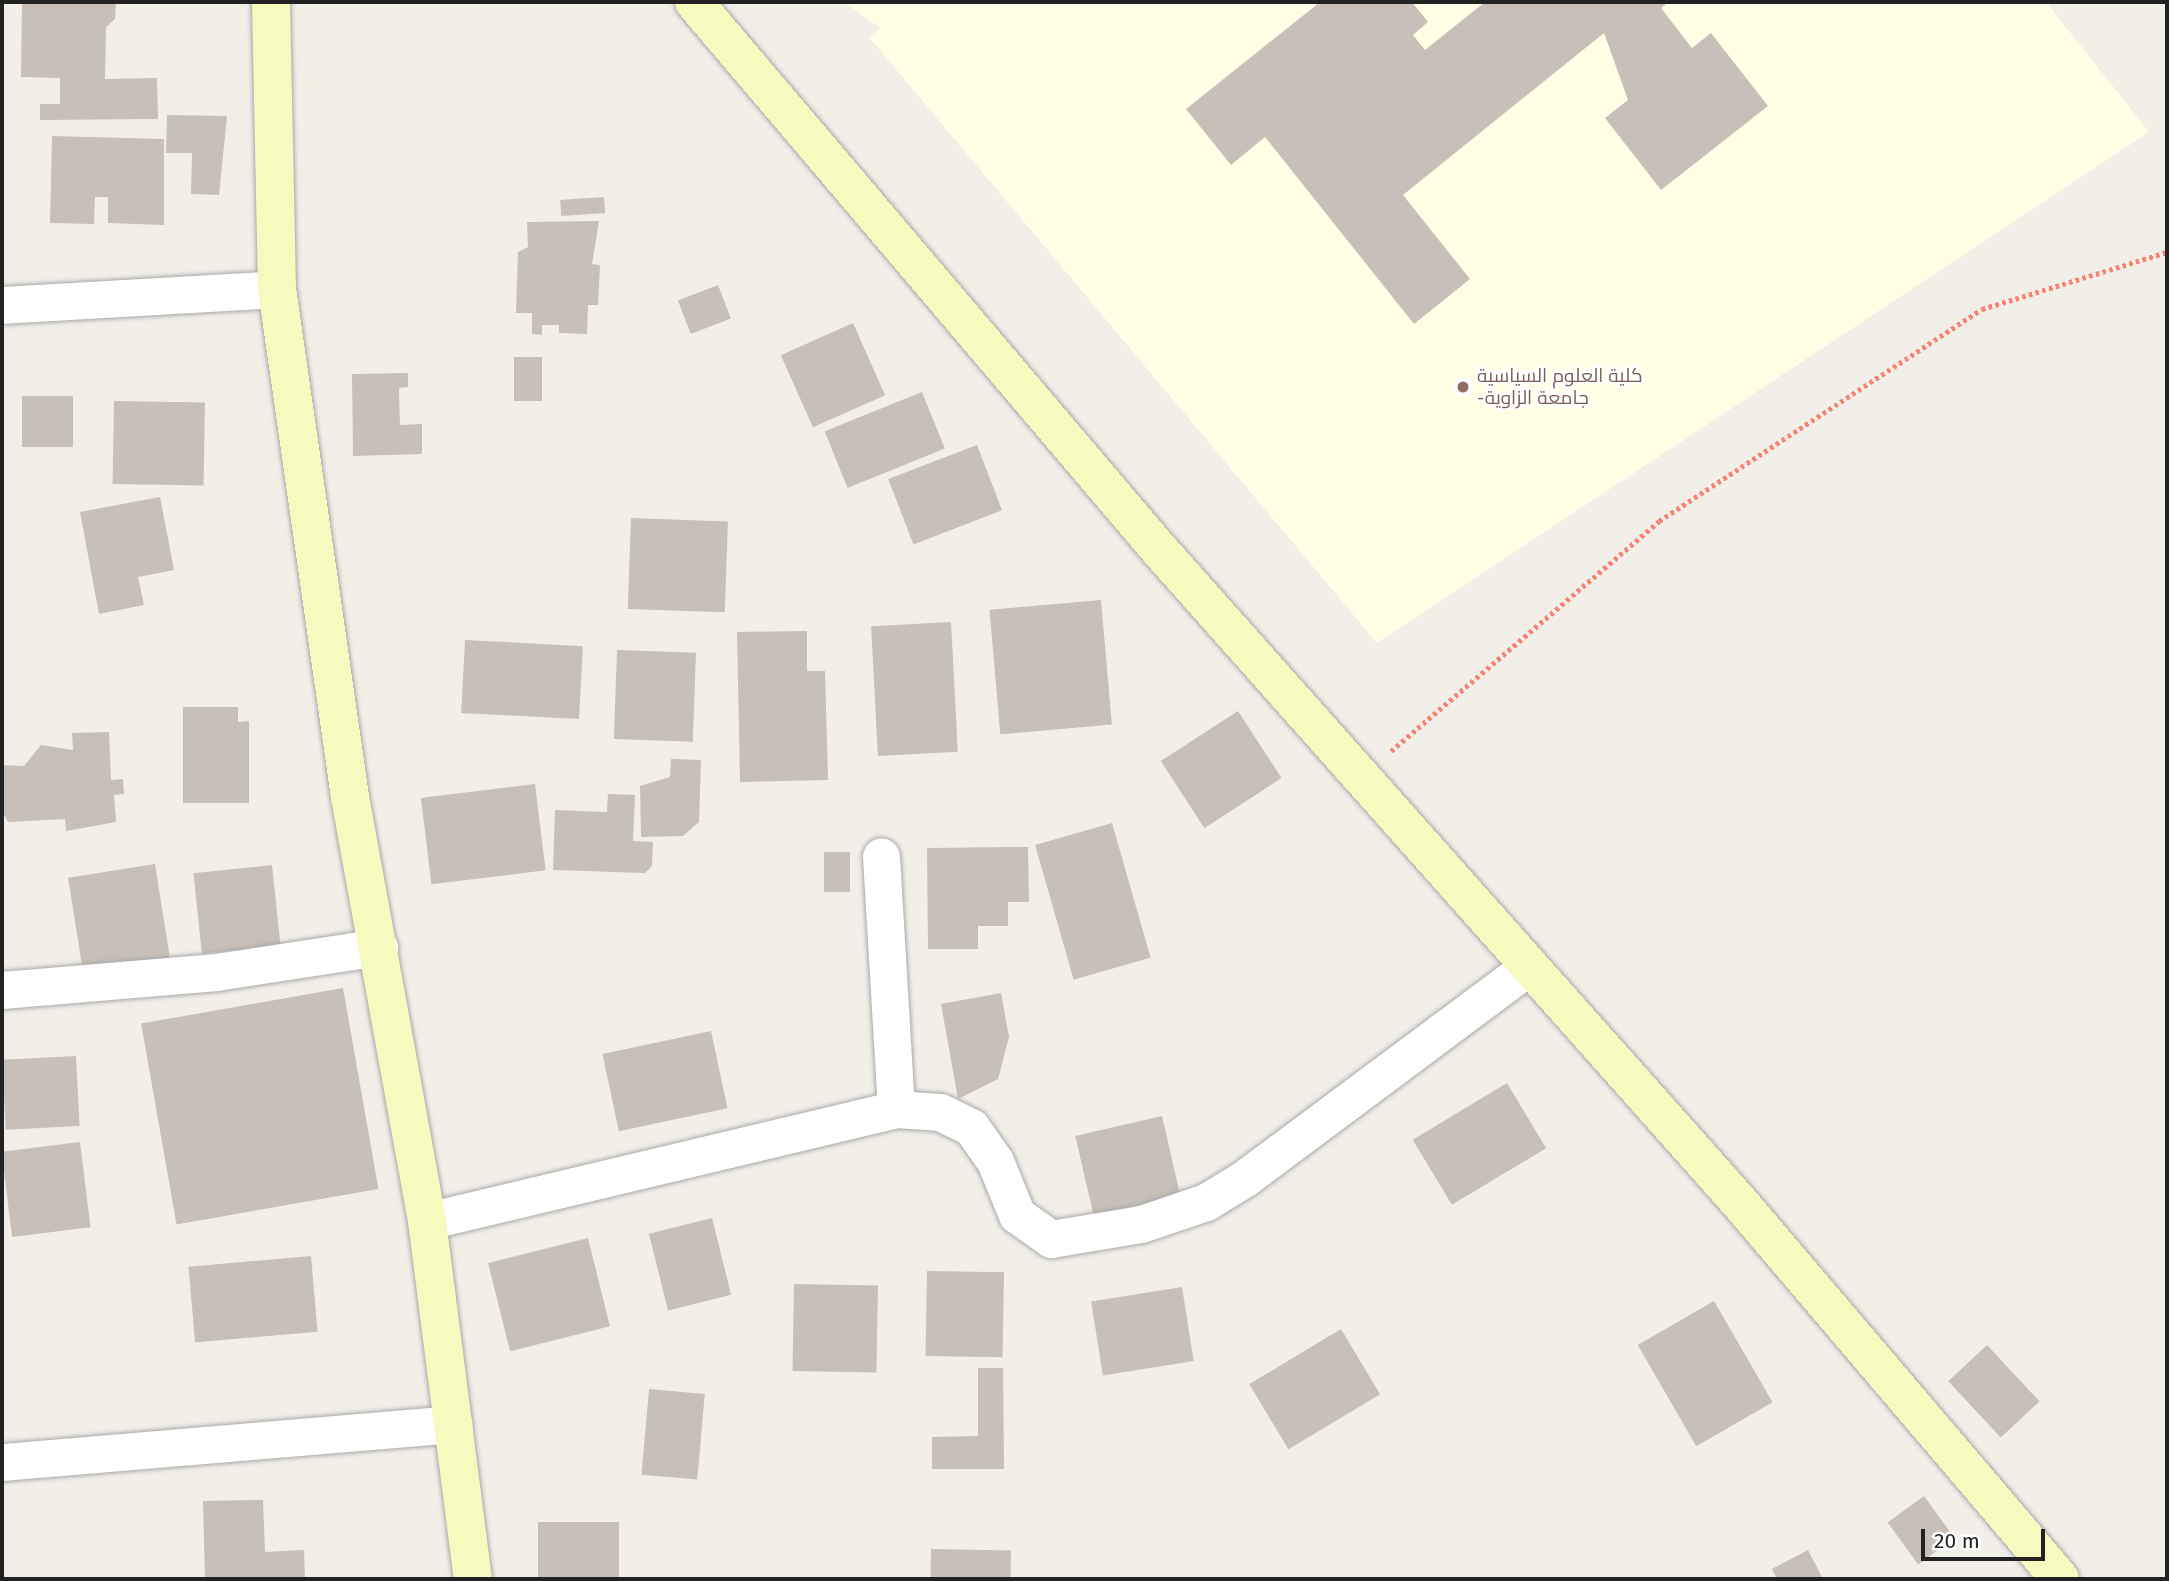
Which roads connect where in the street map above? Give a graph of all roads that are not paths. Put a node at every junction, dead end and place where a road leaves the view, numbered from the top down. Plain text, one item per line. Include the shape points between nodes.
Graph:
1 (271, 2) edge
2 (694, 2) edge
3 (277, 289) junction
4 (2, 305) edge
5 (881, 856) dead end
6 (379, 947) junction
7 (1528, 967) junction
8 (2, 990) edge
9 (897, 1109) junction
10 (427, 1221) junction
11 (453, 1424) junction
12 (2, 1462) edge
13 (473, 1579) edge
14 (2060, 1579) edge

1 - 3 street
2 - 7 street via 1359,780
3 - 4 street
3 - 6 street via 317,595
5 - 9 street
6 - 8 street via 216,972
6 - 10 street
7 - 9 street via 1245,1178 1206,1202 1142,1224 1051,1239 1017,1215 995,1161 971,1128 940,1112
7 - 14 street via 1741,1204
9 - 10 street
10 - 11 street
11 - 12 street
11 - 13 street

